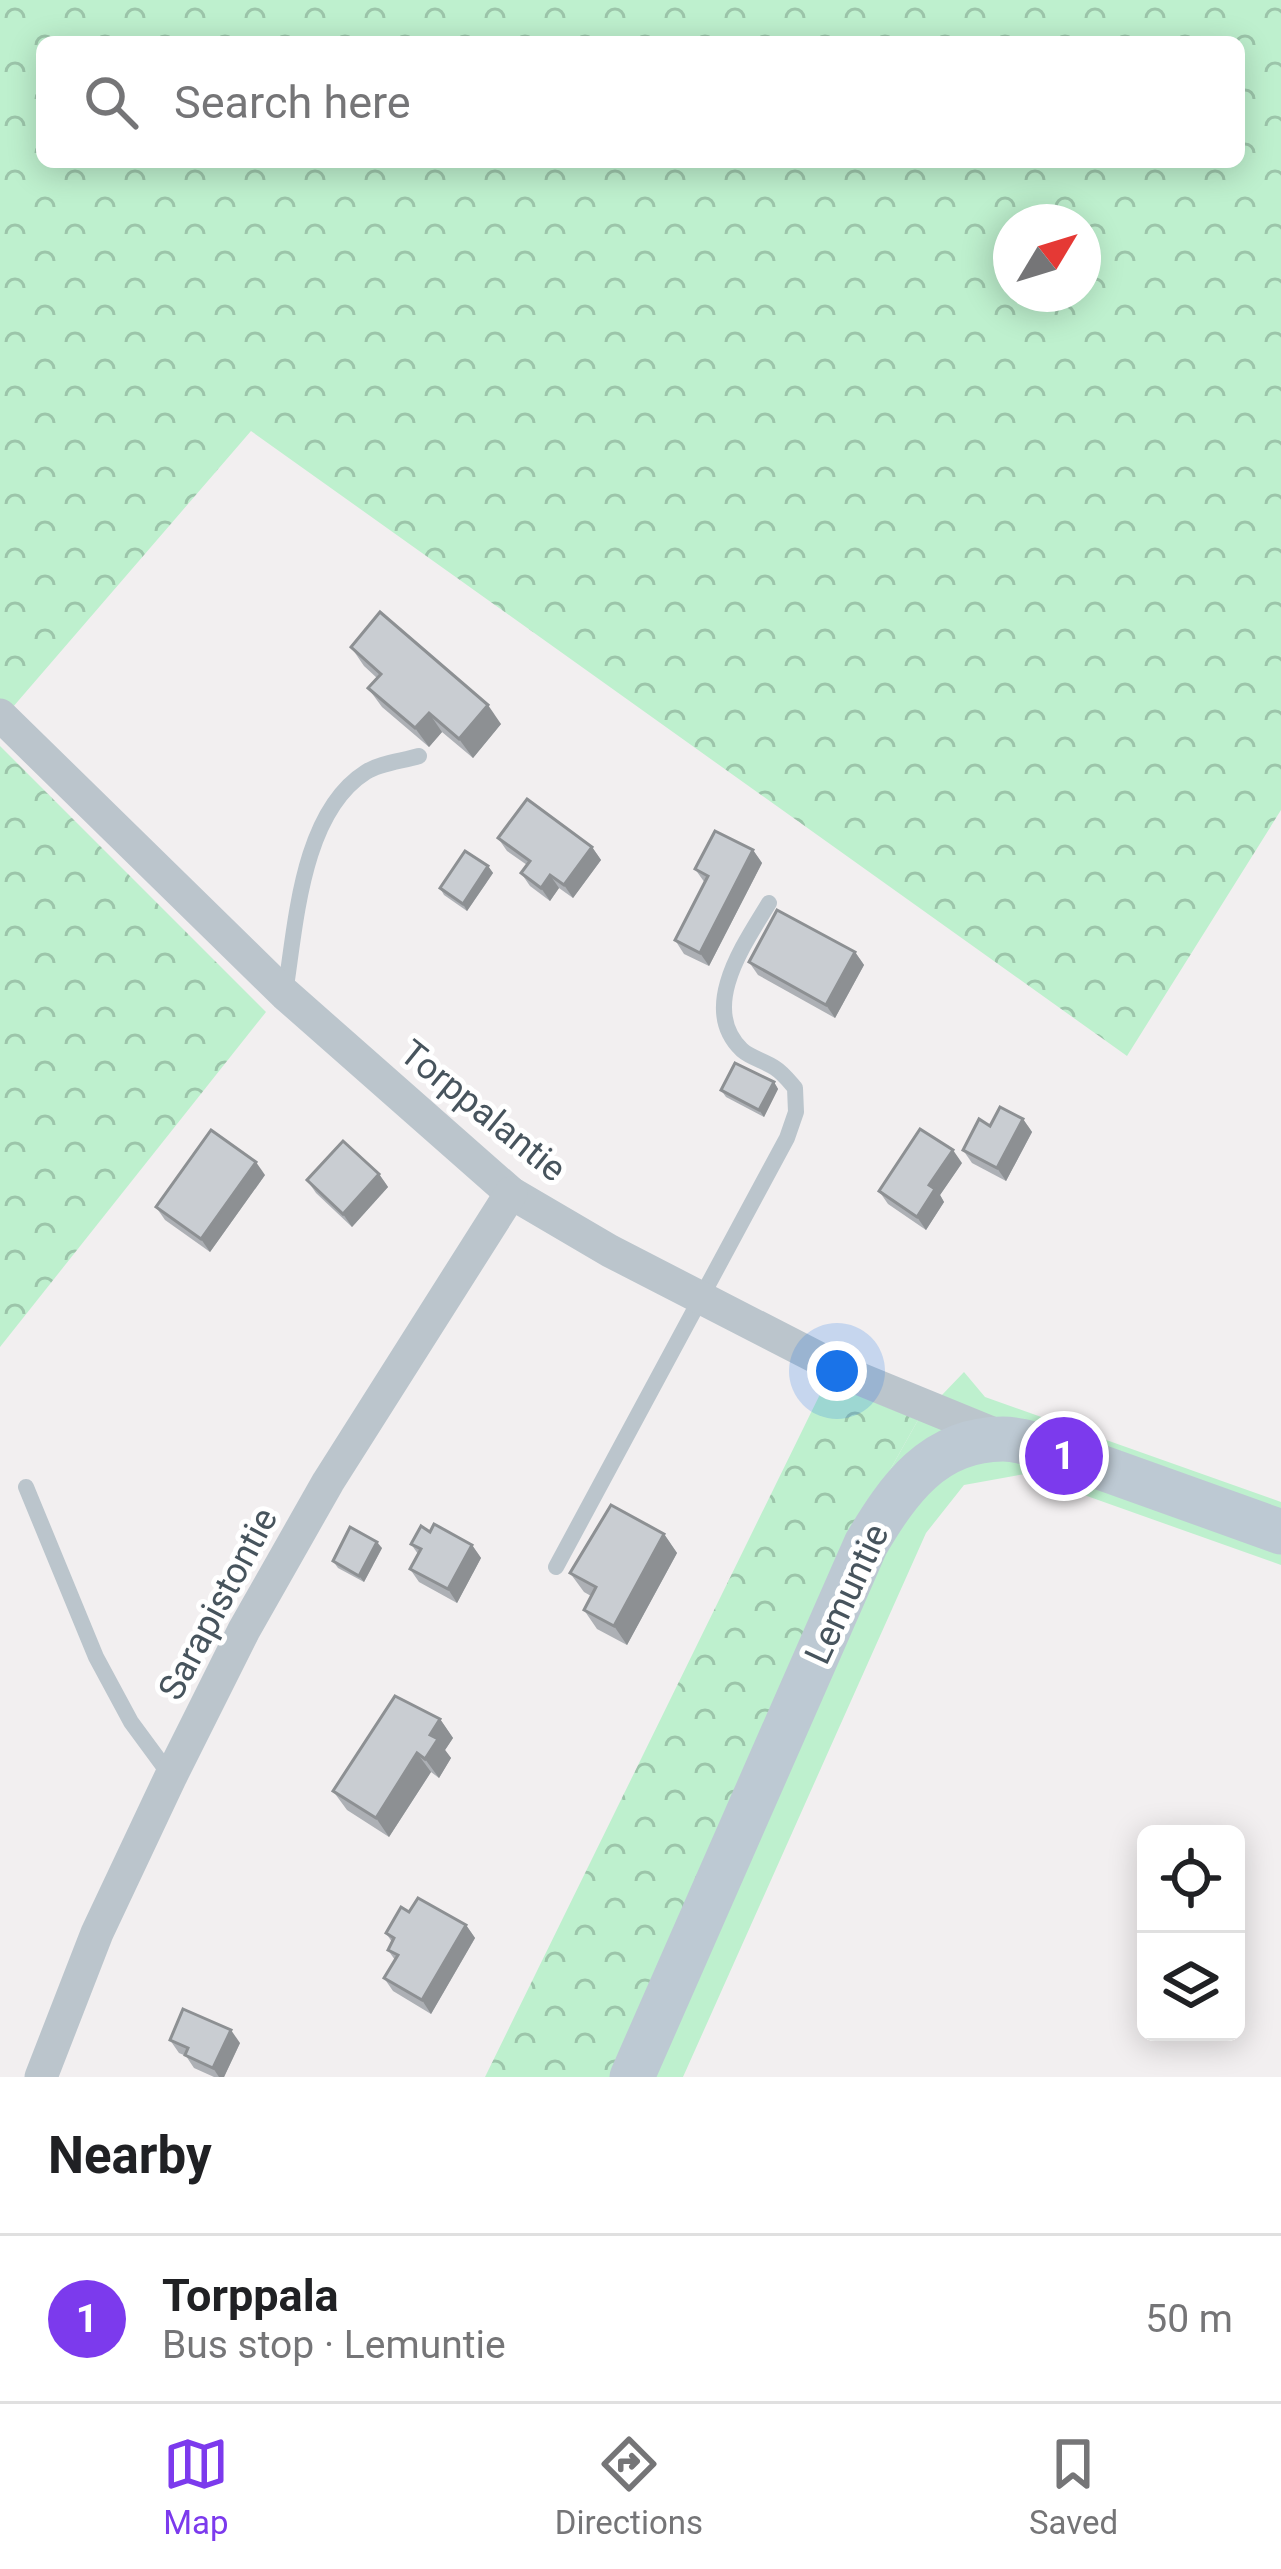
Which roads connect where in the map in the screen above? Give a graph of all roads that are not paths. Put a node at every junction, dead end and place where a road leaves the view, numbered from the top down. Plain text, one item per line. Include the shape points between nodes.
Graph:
1 (0, 716) edge
2 (419, 756) edge
3 (769, 904) dead end
4 (285, 994) junction
5 (511, 1193) junction
6 (701, 1300) junction
7 (1006, 1439) junction
8 (26, 1487) dead end
9 (1281, 1532) edge
10 (556, 1567) dead end
11 (171, 1776) junction
12 (41, 2077) edge
13 (632, 2077) edge

1 - 4 street, Torppalantie
2 - 4 lane via 368,771 334,800 301,891
3 - 6 lane via 743,947 723,1006 727,1031 744,1052 795,1088 796,1112
4 - 5 street, Torppalantie
5 - 6 street, Torppalantie
5 - 11 street, Sarapistontie via 328,1482
6 - 7 street, Torppalantie via 855,1377
6 - 10 lane
7 - 9 street, Lemuntie
7 - 13 street, Lemuntie via 969,1443 936,1459 908,1480 866,1544
8 - 11 lane via 96,1658
11 - 12 street, Sarapistontie

